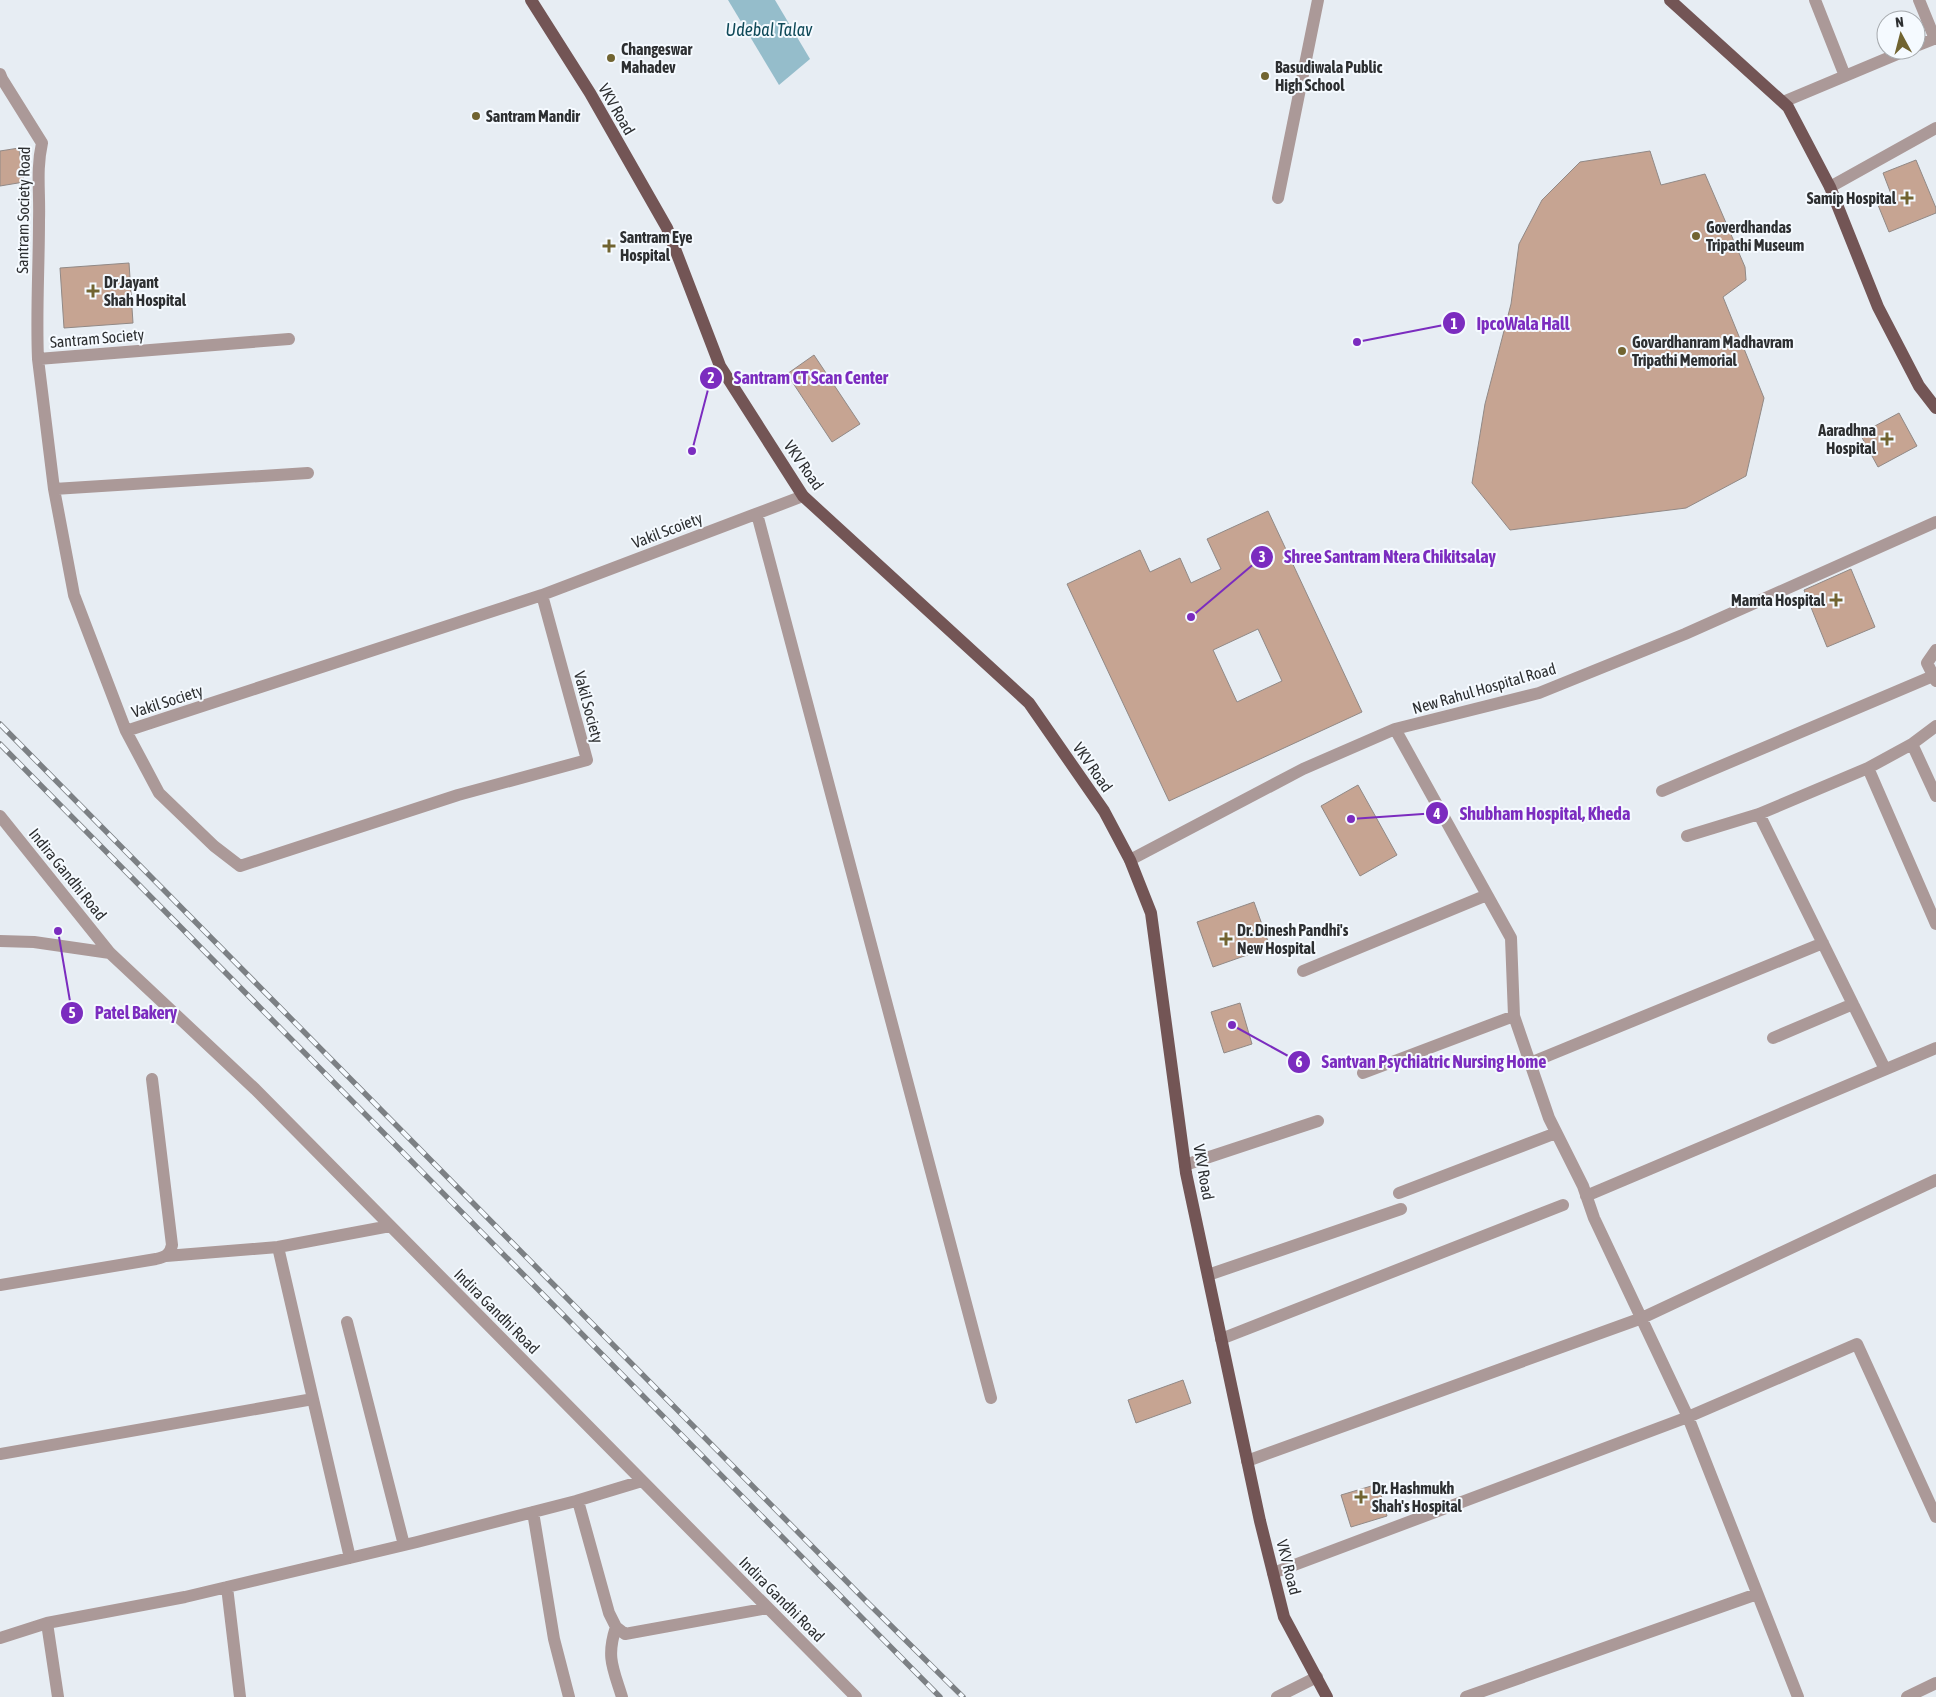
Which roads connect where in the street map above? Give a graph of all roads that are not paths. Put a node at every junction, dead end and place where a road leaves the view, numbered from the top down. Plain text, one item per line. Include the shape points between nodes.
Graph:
1 (531, 0) edge
2 (1318, 0) edge
3 (1670, 0) edge
4 (1816, 0) edge
5 (1919, 0) edge
6 (1936, 38) edge
7 (1883, 60) edge
8 (0, 74) edge
9 (1845, 76) junction
10 (1783, 102) junction
11 (1936, 128) edge
12 (1830, 187) junction
13 (1278, 198) dead end
14 (289, 339) dead end
15 (38, 359) junction
16 (1936, 408) edge
17 (308, 473) dead end
18 (54, 489) junction
19 (803, 496) junction
20 (757, 514) junction
21 (1936, 522) edge
22 (542, 595) junction
23 (1936, 650) edge
24 (1935, 678) edge
25 (1936, 726) edge
26 (1395, 729) junction
27 (126, 732) junction
28 (1912, 744) junction
29 (1868, 768) junction
30 (1662, 791) dead end
31 (1936, 796) edge
32 (1759, 814) junction
33 (0, 816) edge
34 (1687, 836) dead end
35 (1130, 860) junction
36 (1487, 895) junction
37 (1936, 924) edge
38 (0, 941) edge
39 (1823, 943) junction
40 (110, 953) junction
41 (1303, 971) dead end
42 (1853, 1004) junction
43 (1514, 1016) junction
44 (1773, 1038) dead end
45 (1936, 1048) edge
46 (1530, 1063) junction
47 (1885, 1069) junction
48 (1363, 1073) dead end
49 (152, 1079) dead end
50 (1318, 1122) dead end
51 (1556, 1133) junction
52 (1185, 1165) junction
53 (1936, 1180) edge
54 (1399, 1193) dead end
55 (1586, 1196) junction
56 (1563, 1205) dead end
57 (1401, 1209) dead end
58 (390, 1226) junction
59 (278, 1247) junction
60 (166, 1256) junction
61 (1208, 1275) junction
62 (0, 1285) edge
63 (1642, 1318) junction
64 (347, 1322) dead end
65 (1221, 1338) junction
66 (991, 1398) dead end
67 (314, 1399) junction
68 (1688, 1417) junction
69 (0, 1454) edge
70 (1247, 1461) junction
71 (642, 1480) junction
72 (578, 1501) junction
73 (533, 1512) junction
74 (1936, 1517) edge
75 (404, 1545) junction
76 (350, 1558) junction
77 (1273, 1573) junction
78 (227, 1587) junction
79 (1757, 1594) junction
80 (768, 1608) junction
81 (47, 1623) junction
82 (616, 1627) junction
83 (0, 1638) edge
84 (1316, 1677) junction
85 (1936, 1684) edge
86 (58, 1697) edge
87 (240, 1697) edge
88 (569, 1697) edge
89 (622, 1697) edge
90 (856, 1697) edge
91 (1278, 1697) edge
92 (1327, 1697) edge
93 (1466, 1697) edge
94 (1798, 1697) edge
95 (1908, 1697) edge

1 - 19 main road, VKV Road via 590,93 667,228 720,366
2 - 13 street
3 - 10 main road
4 - 9 street
5 - 6 street
7 - 9 street
8 - 15 street, Santram Society Road via 42,143 38,163
9 - 10 street
10 - 12 main road
11 - 12 street
12 - 16 main road via 1878,307 1919,386
14 - 15 street, Santram Society
15 - 18 street, Santram Society
17 - 18 street
18 - 27 street, Santram Society via 74,595
19 - 20 street, Vakil Scoiety
19 - 35 main road, VKV Road via 1028,703 1104,811
20 - 22 street, Vakil Scoiety
20 - 66 street
21 - 26 street, New Rahul Hospital Road via 1685,634 1539,693
22 - 27 street, Vakil Society
22 - 27 street, Vakil Society via 587,760 458,795 240,866 158,793
23 - 24 street via 1927,663
24 - 30 street
25 - 28 street
26 - 35 street, New Rahul Hospital Road via 1303,769
26 - 36 street
28 - 29 street
28 - 31 street
29 - 32 street
29 - 37 street
32 - 34 street
32 - 39 street
33 - 40 street, Indira Gandhi Road
35 - 52 main road, VKV Road via 1151,913
36 - 41 street
36 - 43 street via 1511,938
38 - 40 street via 34,942
39 - 42 street
39 - 46 street
40 - 58 street, Indira Gandhi Road via 255,1089
42 - 44 street
42 - 47 street
43 - 46 street
43 - 48 street
45 - 47 street
46 - 51 street
47 - 55 street
49 - 60 street via 172,1245
50 - 52 street
51 - 54 street
51 - 55 street
52 - 61 main road, VKV Road
53 - 63 street
55 - 63 street
56 - 65 street
57 - 61 street
58 - 59 street
58 - 71 street, Indira Gandhi Road
59 - 60 street
59 - 67 street
60 - 62 street
61 - 65 main road, VKV Road
63 - 68 street
63 - 70 street
64 - 75 street
65 - 70 main road, VKV Road
67 - 69 street
67 - 76 street
68 - 74 street via 1857,1344
68 - 77 street
68 - 79 street
70 - 77 main road, VKV Road
71 - 72 street
71 - 80 street, Indira Gandhi Road
72 - 73 street
72 - 82 street via 609,1613
73 - 75 street
73 - 88 street via 554,1638
75 - 76 street
76 - 78 street
77 - 84 main road, VKV Road via 1284,1617
78 - 81 street
78 - 87 street
79 - 93 street
79 - 94 street
80 - 82 street via 625,1634
80 - 90 street, Indira Gandhi Road
81 - 83 street
81 - 86 street
82 - 89 street via 610,1656
84 - 91 street
84 - 92 main road, VKV Road
85 - 95 street

